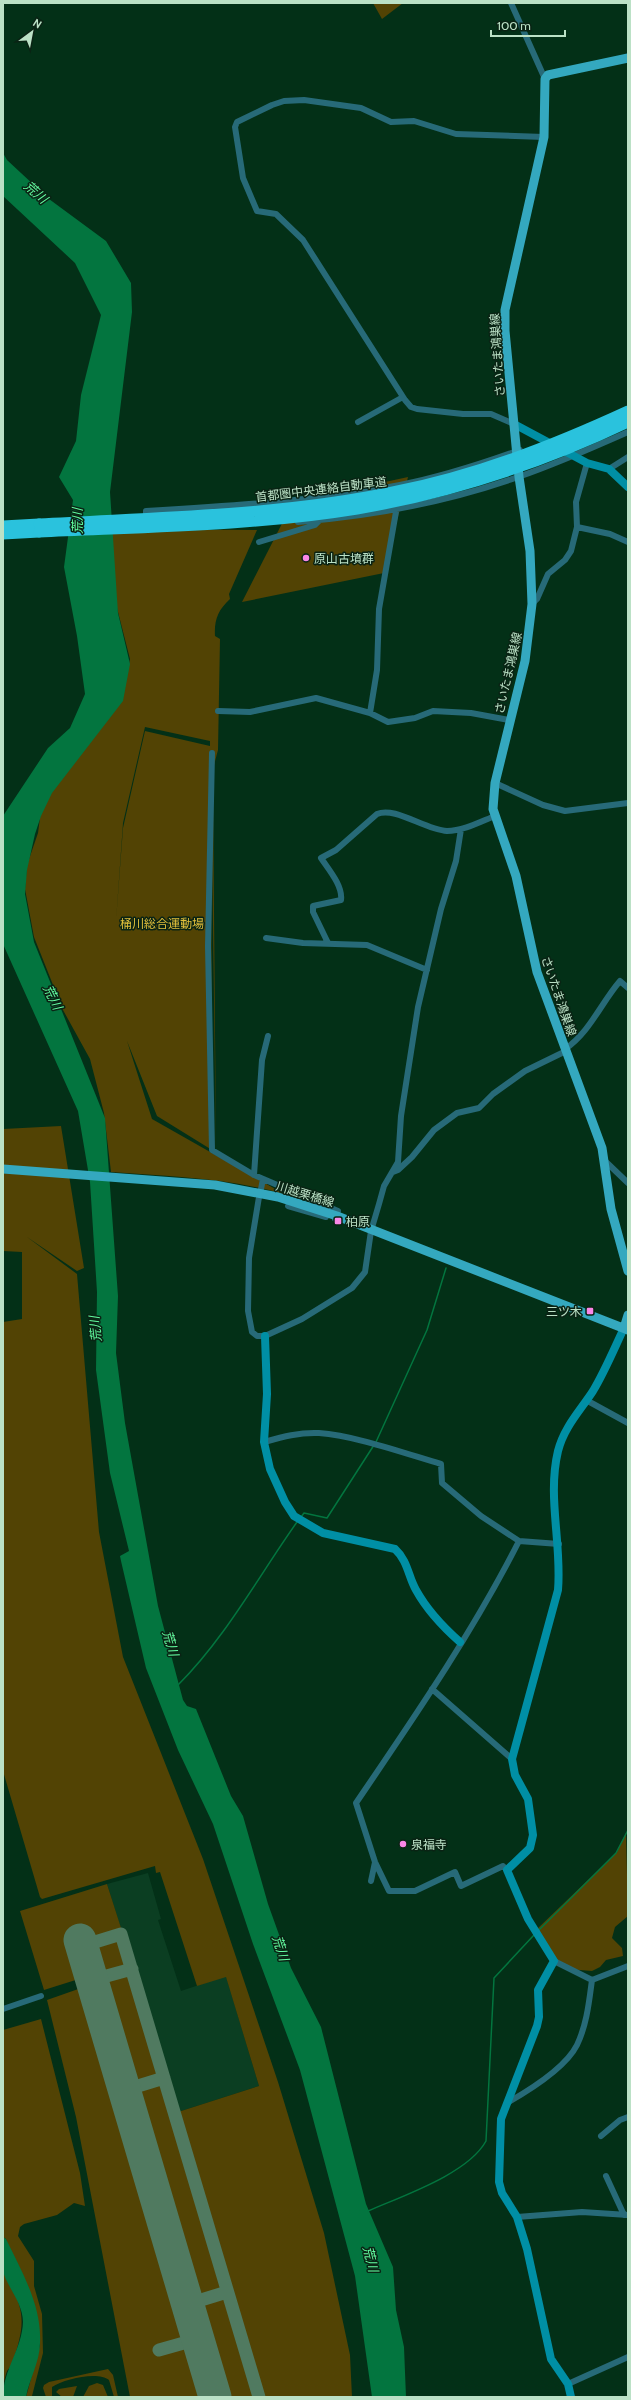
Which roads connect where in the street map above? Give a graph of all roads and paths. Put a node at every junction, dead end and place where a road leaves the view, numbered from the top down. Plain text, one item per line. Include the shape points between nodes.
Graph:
1 (511, 3) edge
2 (628, 58) edge
3 (545, 79) junction
4 (544, 137) junction
5 (403, 397) junction
6 (628, 405) edge
7 (628, 411) edge
8 (358, 422) dead end
9 (628, 422) edge
10 (514, 424) junction
11 (628, 432) edge
12 (546, 441) junction
13 (517, 451) junction
14 (572, 456) junction
15 (628, 457) edge
16 (587, 463) junction
17 (609, 469) junction
18 (519, 477) junction
19 (401, 485) junction
20 (628, 487) edge
21 (218, 506) junction
22 (396, 509) junction
23 (320, 520) junction
24 (3, 526) edge
25 (577, 527) junction
26 (221, 528) junction
27 (3, 534) edge
28 (259, 542) dead end
29 (628, 542) edge
30 (532, 604) junction
31 (218, 711) dead end
32 (370, 713) junction
33 (509, 720) junction
34 (212, 753) dead end
35 (495, 783) junction
36 (628, 804) edge
37 (495, 816) junction
38 (461, 829) junction
39 (266, 938) dead end
40 (328, 943) junction
41 (427, 970) junction
42 (628, 988) edge
43 (268, 1036) dead end
44 (566, 1050) junction
45 (604, 1160) junction
46 (3, 1169) edge
47 (393, 1172) junction
48 (254, 1175) junction
49 (263, 1179) junction
50 (628, 1183) edge
51 (261, 1189) dead end
52 (260, 1198) dead end
53 (288, 1206) dead end
54 (336, 1216) junction
55 (371, 1231) junction
56 (628, 1271) edge
57 (628, 1315) edge
58 (626, 1329) edge
59 (265, 1336) junction
60 (586, 1400) junction
61 (628, 1423) edge
62 (264, 1442) junction
63 (519, 1541) junction
64 (558, 1544) junction
65 (460, 1642) junction
66 (432, 1689) junction
67 (512, 1759) junction
68 (375, 1862) junction
69 (507, 1870) junction
70 (371, 1881) dead end
71 (554, 1961) junction
72 (628, 1966) edge
73 (592, 1980) junction
74 (41, 1996) dead end
75 (3, 2009) edge
76 (507, 2103) junction
77 (628, 2117) edge
78 (601, 2136) dead end
79 (606, 2176) dead end
80 (626, 2215) edge
81 (517, 2217) junction
82 (628, 2357) edge
83 (568, 2384) junction
84 (571, 2397) edge

1 - 3 street
2 - 3 main road via 548,75
3 - 4 main road, さいたま鴻巣線
4 - 5 street via 456,134 414,121 391,122 360,108 304,100 284,101 237,122 235,127 238,158 247,189 257,210 276,214 303,240
4 - 10 main road, さいたま鴻巣線 via 505,310
5 - 8 street
5 - 10 street via 411,407 417,409 491,414
6 - 12 street
7 - 24 highway, 首都圏中央連絡自動車道, bridge via 574,436 506,462 430,484 356,499 263,510
9 - 27 highway, 首都圏中央連絡自動車道, bridge via 578,445 509,470 434,492 357,509 264,520
10 - 12 street
10 - 13 main road, さいたま鴻巣線
11 - 14 street
12 - 13 street
12 - 14 street
13 - 18 main road, さいたま鴻巣線
13 - 19 street via 474,466
14 - 16 street
14 - 18 street
15 - 17 street
16 - 17 street
16 - 25 street via 576,502
17 - 20 street
18 - 22 street via 464,494
18 - 30 main road, さいたま鴻巣線 via 530,551
19 - 21 street via 292,501
19 - 22 street
21 - 26 street
21 - 26 street via 146,511 146,533
22 - 23 street
22 - 32 street via 379,609 377,670
23 - 26 street
23 - 28 street via 315,525
25 - 29 street via 610,534
25 - 30 street via 571,551 565,560 548,574 537,599
30 - 33 main road, さいたま鴻巣線 via 525,661
31 - 32 street via 250,712 316,698
32 - 33 street via 388,722 415,718 433,711 471,713
33 - 35 main road, さいたま鴻巣線
34 - 48 street via 208,946 212,1150
35 - 36 street via 544,805 565,811
35 - 37 main road, さいたま鴻巣線 via 492,801
37 - 38 street
37 - 44 main road, さいたま鴻巣線 via 516,876 534,963
38 - 40 street via 446,831 413,822 404,816 384,810 355,831 336,850 321,858 334,878 341,896 340,900 313,906 313,912
38 - 41 street via 456,861
39 - 40 street via 303,943
40 - 41 street via 367,945
41 - 47 street via 410,1050 398,1162
42 - 44 street via 620,981 604,1000 590,1024
43 - 48 street via 262,1060
44 - 45 main road, さいたま鴻巣線 via 598,1136
44 - 47 street via 525,1071 493,1094 479,1108 457,1113 434,1130 412,1157
45 - 50 street
45 - 56 main road, さいたま鴻巣線 via 611,1208
46 - 54 main road, 川越栗橋線 via 244,1189
47 - 55 street via 384,1186
48 - 49 street
49 - 51 street
49 - 54 street via 338,1211
52 - 59 street via 249,1258 248,1311 252,1332 258,1336
53 - 54 street via 335,1219
54 - 55 main road, 川越栗橋線
55 - 58 main road, 川越栗橋線
55 - 59 street via 365,1272 352,1288 302,1319
57 - 58 main road
58 - 60 street
59 - 62 street via 267,1394
60 - 61 street
60 - 64 street via 564,1434 556,1460 554,1492
62 - 63 street via 299,1434 320,1433 441,1464 442,1483 469,1507
62 - 65 street via 270,1469 279,1492 294,1516 324,1533 395,1549 402,1556 425,1604
63 - 64 street
63 - 65 street
64 - 67 street via 558,1590
65 - 66 street
66 - 67 street
66 - 68 street via 356,1803
67 - 69 street via 515,1775 528,1799 533,1834 530,1848
68 - 69 street via 389,1891 415,1891 455,1872 461,1886 503,1866
68 - 70 street
69 - 71 street via 528,1919
71 - 73 street
71 - 76 street via 538,1990 539,2016
72 - 73 street
73 - 76 street via 588,2016 577,2046 569,2057 523,2094
74 - 75 street
76 - 81 street via 500,2119 499,2182 502,2193
77 - 78 street via 620,2120
79 - 80 street
80 - 81 street via 582,2212
81 - 83 street via 527,2249 551,2359
82 - 83 street
83 - 84 street

